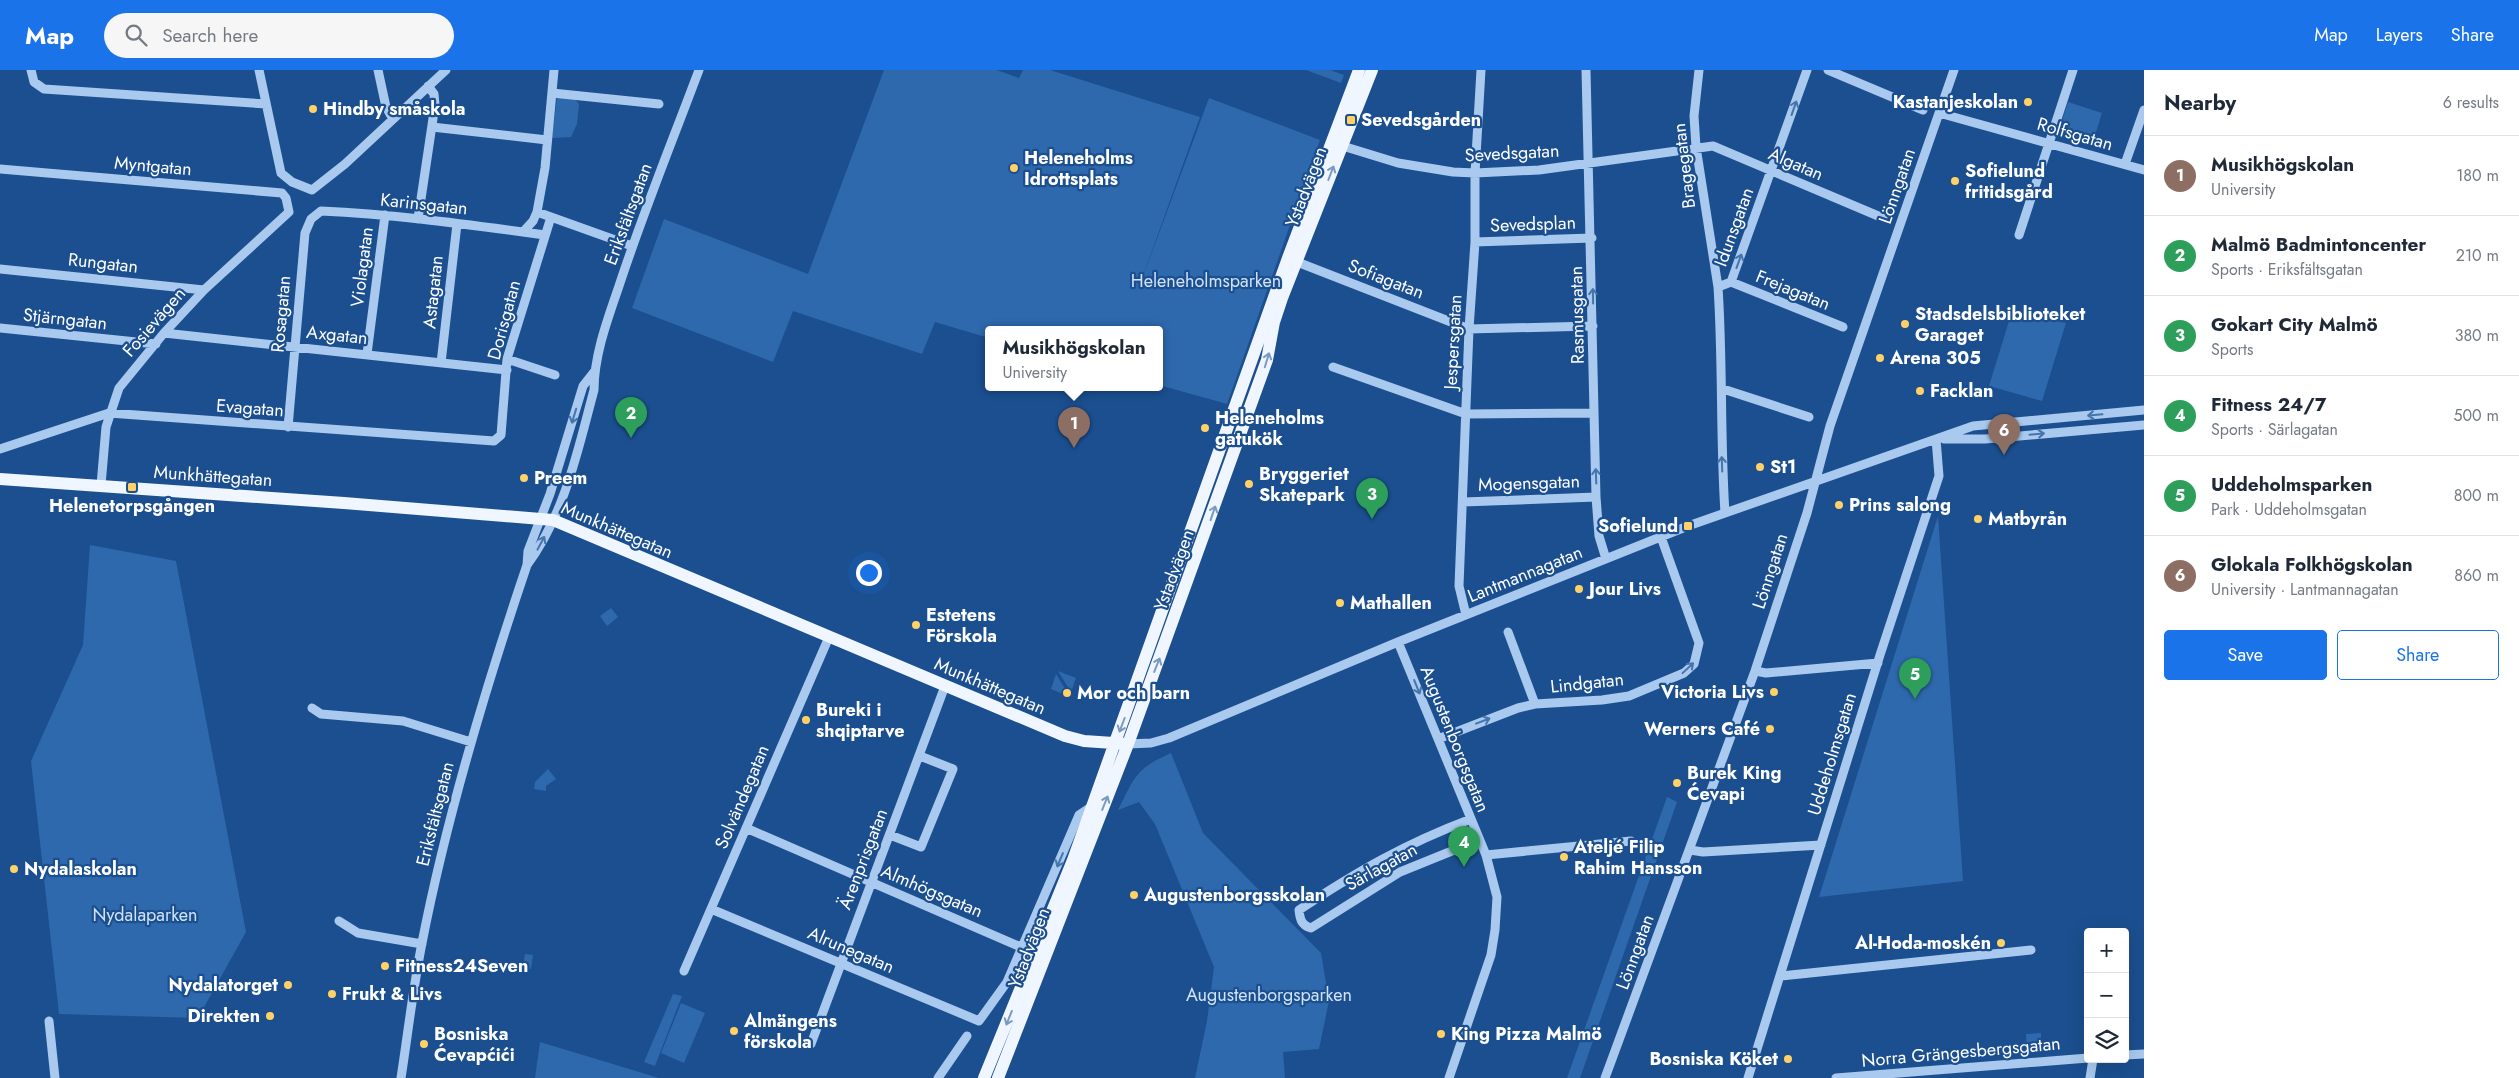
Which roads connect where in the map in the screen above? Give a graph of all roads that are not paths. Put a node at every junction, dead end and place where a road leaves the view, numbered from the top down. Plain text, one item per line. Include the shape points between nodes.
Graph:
1 (31, 70) edge
2 (258, 70) edge
3 (378, 70) edge
4 (446, 70) edge
5 (554, 70) edge
6 (699, 70) edge
7 (1359, 70) edge
8 (1372, 70) edge
9 (1481, 70) edge
10 (1586, 70) edge
11 (1699, 70) edge
12 (1807, 70) edge
13 (1828, 70) edge
14 (1954, 70) edge
15 (2073, 70) edge
16 (428, 86) junction
17 (552, 92) junction
18 (266, 104) junction
19 (659, 104) dead end
20 (1923, 110) dead end
21 (2144, 110) edge
22 (1939, 112) junction
23 (393, 119) junction
24 (432, 127) junction
25 (547, 140) junction
26 (2048, 143) junction
27 (1336, 144) junction
28 (1696, 147) junction
29 (1590, 163) junction
30 (2125, 164) junction
31 (0, 169) edge
32 (2144, 170) edge
33 (1772, 171) junction
34 (1475, 173) junction
35 (321, 211) joint
36 (289, 212) joint
37 (537, 212) junction
38 (385, 215) junction
39 (551, 217) junction
40 (1882, 218) dead end
41 (418, 219) junction
42 (457, 224) junction
43 (523, 232) junction
44 (545, 235) junction
45 (2019, 235) dead end
46 (1592, 238) junction
47 (1475, 242) junction
48 (632, 246) junction
49 (1292, 260) junction
50 (0, 269) edge
51 (1731, 282) junction
52 (1718, 287) junction
53 (204, 290) junction
54 (1594, 326) junction
55 (1843, 327) dead end
56 (0, 328) edge
57 (1469, 329) junction
58 (164, 333) junction
59 (156, 344) junction
60 (294, 347) junction
61 (367, 354) junction
62 (507, 359) junction
63 (441, 363) junction
64 (1333, 367) dead end
65 (507, 370) junction
66 (594, 372) junction
67 (555, 375) dead end
68 (1723, 389) junction
69 (2144, 410) edge
70 (109, 413) junction
71 (1594, 413) junction
72 (1466, 414) junction
73 (1810, 417) dead end
74 (2144, 425) edge
75 (288, 427) junction
76 (501, 435) joint
77 (1936, 439) junction
78 (0, 450) edge
79 (0, 478) edge
80 (1817, 481) junction
81 (101, 485) junction
82 (1596, 496) junction
83 (1463, 502) junction
84 (1725, 513) junction
85 (547, 519) junction
86 (1661, 537) junction
87 (1606, 559) junction
88 (527, 565) junction
89 (1466, 615) junction
90 (1508, 632) dead end
91 (829, 637) junction
92 (1398, 642) junction
93 (1878, 663) junction
94 (1755, 671) junction
95 (945, 686) junction
96 (1535, 704) junction
97 (312, 708) dead end
98 (1438, 739) junction
99 (471, 742) junction
100 (1122, 744) junction
101 (920, 756) junction
102 (1092, 807) junction
103 (1471, 819) junction
104 (746, 828) junction
105 (890, 835) junction
106 (1479, 840) junction
107 (1631, 841) dead end
108 (1821, 845) junction
109 (1690, 850) junction
110 (1486, 855) junction
111 (872, 883) junction
112 (711, 909) junction
113 (339, 921) dead end
114 (422, 944) junction
115 (1023, 948) junction
116 (2032, 950) dead end
117 (841, 963) junction
118 (684, 971) dead end
119 (1781, 976) junction
120 (49, 1021) dead end
121 (979, 1021) joint
122 (967, 1036) dead end
123 (811, 1044) dead end
124 (2144, 1054) edge
125 (2129, 1055) edge
126 (2084, 1058) edge
127 (2092, 1063) edge
128 (1900, 1075) edge
129 (55, 1078) edge
130 (401, 1078) edge
131 (938, 1078) edge
132 (984, 1078) edge
133 (998, 1078) edge
134 (1449, 1078) edge
135 (1605, 1078) edge
136 (1748, 1078) edge
137 (1836, 1078) edge
138 (2090, 1078) edge

1 - 18 street via 34,82 44,90
2 - 18 street
3 - 23 street via 386,107
4 - 16 street
5 - 17 street
6 - 48 street, Eriksfältsgatan
7 - 27 main road, Ystadvägen
8 - 27 main road, Ystadvägen
9 - 34 street, Jespersgatan
10 - 29 street, Rasmusgatan
11 - 28 street, Bragegatan via 1694,116
33 -> 12 street, Idunsgatan
13 - 20 street
14 - 22 street, Lönngatan
15 - 26 street
16 - 23 street
16 - 24 street via 434,94
17 - 19 street
17 - 25 street
18 - 23 street via 281,173 292,182 312,190
21 - 30 street
22 - 26 street, Rolfsgatan
22 - 80 street, Lönngatan via 1830,426
24 - 25 street
24 - 41 street
25 - 37 street
26 - 30 street, Rolfsgatan
26 - 45 street
27 - 34 street, Sevedsgatan via 1398,163
27 - 49 main road, Ystadvägen
28 - 29 street, Sevedsgatan
28 - 33 street, Algatan via 1713,146
28 - 52 street, Bragegatan
29 - 34 street, Sevedsgatan
29 - 46 street, Rasmusgatan
30 - 32 street, Rolfsgatan
31 - 36 street, Myntgatan via 282,193
33 - 40 street, Algatan
51 -> 33 street, Idunsgatan
34 - 47 street, Jespersgatan
35 - 38 street, Karinsgatan
35 - 60 street, Rosagatan via 311,219 305,233
36 - 53 street, Fosievägen
37 - 39 street
37 - 43 street
38 - 41 street, Karinsgatan
38 - 61 street, Violagatan
39 - 44 street, Dorisgatan
39 - 48 street
41 - 42 street, Karinsgatan
42 - 43 street, Karinsgatan
42 - 63 street, Astagatan
43 - 44 street, Karinsgatan
44 - 62 street, Dorisgatan
46 - 47 street, Sevedsplan
54 -> 46 street, Rasmusgatan
47 - 57 street, Jespersgatan
48 - 66 street, Eriksfältsgatan
49 - 57 street, Sofiagatan
49 - 100 main road, Ystadvägen
50 - 53 street, Rungatan
51 - 52 street, Idunsgatan
51 - 55 street, Frejagatan
52 - 68 street, Idunsgatan
53 - 58 street, Fosievägen
54 - 57 street, Sofiagatan
54 - 71 street, Rasmusgatan
56 - 59 street, Stjärngatan
57 - 72 street, Jespersgatan
58 - 59 street, Fosievägen
58 - 60 street, Axgatan
59 - 70 street, Fosievägen via 119,388
60 - 61 street, Axgatan
60 - 75 street, Rosagatan
61 - 63 street, Axgatan
62 - 65 street, Dorisgatan
62 - 67 street
63 - 65 street, Axgatan
64 - 72 street
65 - 76 street, Dorisgatan
66 -> 85 street, Eriksfältsgatan via 583,386 550,494
66 - 85 street, Eriksfältsgatan via 594,390 563,498
68 - 73 street
84 -> 68 street, Idunsgatan
69 -> 77 street, Lantmannagatan via 1973,426
70 - 75 street, Evagatan
70 - 78 street, Evagatan
70 - 81 street, Fosievägen
71 - 72 street
82 -> 71 street, Rasmusgatan
72 - 83 street, Jespersgatan
77 -> 74 street, Lantmannagatan via 1986,439
75 - 76 street, Evagatan via 488,442
77 - 80 street, Lantmannagatan
77 - 93 street, Uddeholmsgatan via 1939,476
79 - 81 main road, Munkhättegatan
80 - 84 street, Lantmannagatan
80 - 94 street, Lönngatan
81 - 85 main road, Munkhättegatan
82 - 83 street, Mogensgatan
82 - 87 street, Rasmusgatan via 1598,536
83 - 89 street, Jespersgatan via 1459,586
84 - 86 street, Lantmannagatan
88 -> 85 street, Eriksfältsgatan
85 - 88 street, Eriksfältsgatan via 528,551
85 - 91 main road, Munkhättegatan
86 - 87 street, Lantmannagatan
96 -> 86 street, Lindgatan via 1629,696 1684,674 1694,664 1699,643
87 - 89 street, Lantmannagatan
88 - 99 street, Eriksfältsgatan
89 - 92 street, Lantmannagatan
90 - 96 street
91 - 95 main road, Munkhättegatan
91 - 104 street, Solvändegatan
92 -> 98 street, Augustenborgsgatan
92 - 100 street, Lantmannagatan via 1169,738 1151,743
93 - 94 street via 1766,673
93 - 108 street, Uddeholmsgatan
94 - 109 street, Lönngatan
95 - 100 main road, Munkhättegatan via 1065,736
95 - 101 street, Ärenprisgatan
98 -> 96 street, Lindgatan
97 - 99 street via 321,714 403,721
98 - 103 street, Augustenborgsgatan
99 - 114 street, Eriksfältsgatan via 445,837
100 - 102 main road, Ystadvägen
133 -> 100 main road, Ystadvägen
101 - 105 street, Ärenprisgatan
101 - 105 street via 953,769 921,847
102 -> 115 street, Ystadvägen via 1079,815
102 -> 132 main road, Ystadvägen
103 - 106 street, Augustenborgsgatan
103 - 106 street, Särlagatan via 1431,834 1358,871 1299,910 1300,919 1304,926 1310,928 1400,872
104 - 111 street, Almhögsgatan
104 - 112 street, Solvändegatan
105 - 111 street, Ärenprisgatan
106 - 110 street, Augustenborgsgatan
107 - 110 street
108 - 109 street
108 - 119 street, Uddeholmsgatan
109 - 135 street, Lönngatan
110 - 134 street, Augustenborgsgatan via 1497,897 1496,930 1491,955
111 - 115 street, Almhögsgatan
111 - 117 street, Ärenprisgatan
112 - 117 street, Alrunegatan
112 - 118 street, Solvändegatan
113 - 114 street via 358,933
114 - 130 street, Eriksfältsgatan
115 - 121 street, Ystadvägen via 1007,982
116 - 119 street
117 - 121 street, Alrunegatan
117 - 123 street, Ärenprisgatan
119 - 136 street, Uddeholmsgatan
120 - 129 street
122 - 131 street
124 - 125 street
126 - 128 street, Norra Grängesbergsgatan
127 - 138 street
128 - 137 street, Norra Grängesbergsgatan

